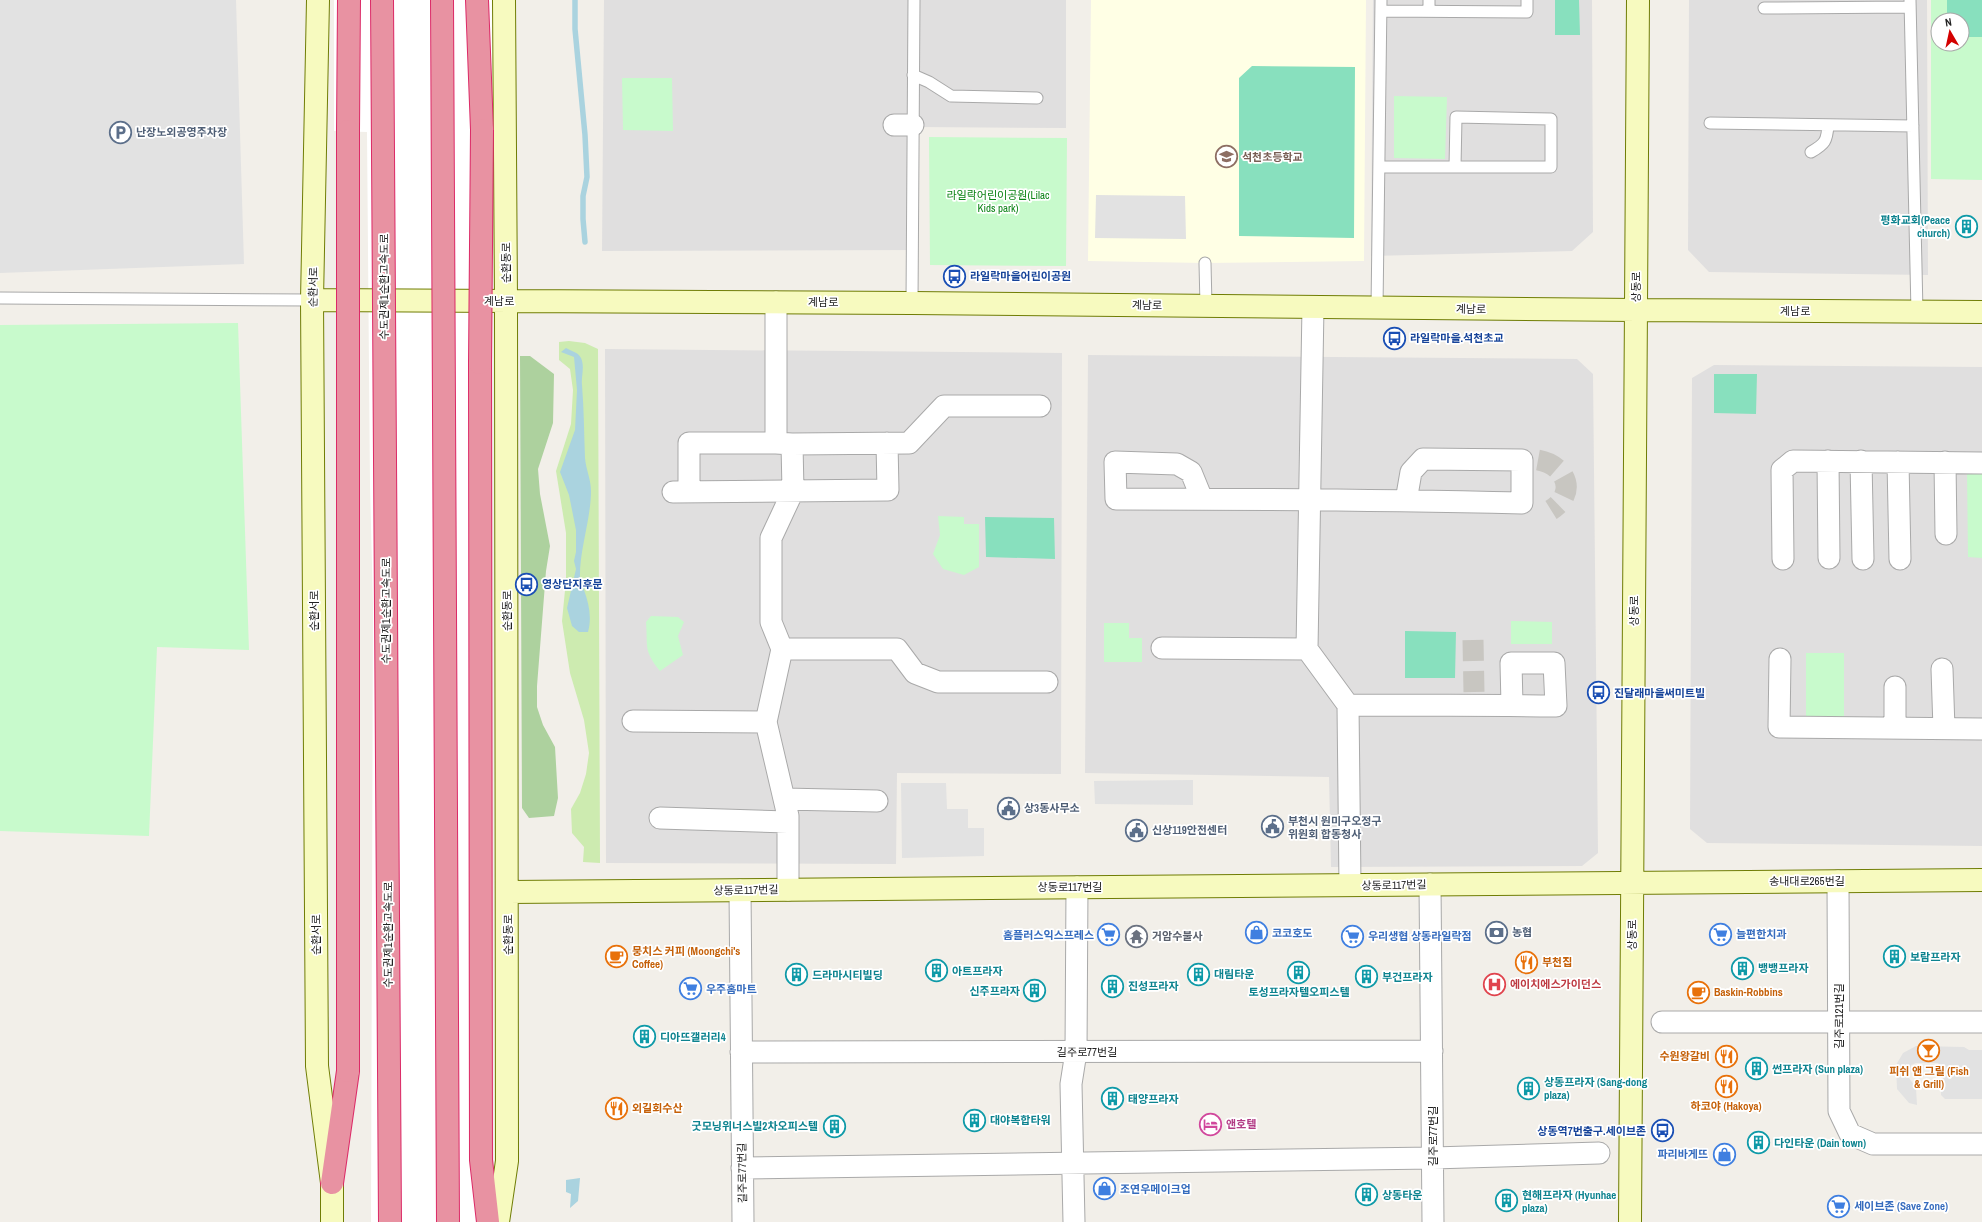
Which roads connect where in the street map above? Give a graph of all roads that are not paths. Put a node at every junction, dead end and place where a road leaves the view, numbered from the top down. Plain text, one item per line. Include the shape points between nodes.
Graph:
1 (318, 0) edge
2 (350, 0) edge
3 (382, 0) edge
4 (442, 0) edge
5 (477, 0) edge
6 (504, 0) edge
7 (914, 0) edge
8 (1528, 0) edge
9 (1638, 0) edge
10 (1910, 3) edge
11 (1381, 5) edge
12 (1429, 6) edge
13 (1764, 8) dead end
14 (913, 75) junction
15 (1037, 98) dead end
16 (1710, 123) dead end
17 (1828, 125) junction
18 (1913, 126) junction
19 (1811, 152) dead end
20 (1379, 167) junction
21 (1455, 167) junction
22 (1205, 263) dead end
23 (0, 298) edge
24 (312, 300) junction
25 (506, 301) junction
26 (776, 302) junction
27 (912, 303) junction
28 (1206, 306) junction
29 (1313, 307) junction
30 (1377, 308) junction
31 (1636, 310) junction
32 (1917, 312) junction
33 (1982, 312) edge
34 (1040, 406) dead end
35 (888, 443) junction
36 (784, 444) junction
37 (1828, 461) junction
38 (1861, 461) junction
39 (1898, 462) junction
40 (1945, 462) junction
41 (1982, 463) edge
42 (793, 491) junction
43 (1202, 499) dead end
44 (1310, 499) junction
45 (1406, 501) junction
46 (1946, 534) dead end
47 (1829, 558) dead end
48 (1900, 558) dead end
49 (1783, 560) dead end
50 (1863, 560) dead end
51 (1162, 648) dead end
52 (782, 649) junction
53 (1307, 649) junction
54 (1780, 659) dead end
55 (1942, 669) dead end
56 (1047, 682) dead end
57 (1894, 687) dead end
58 (1348, 704) junction
59 (1512, 705) dead end
60 (633, 721) dead end
61 (766, 722) junction
62 (1895, 728) junction
63 (1944, 729) junction
64 (1982, 729) edge
65 (784, 799) junction
66 (877, 801) dead end
67 (660, 818) dead end
68 (788, 822) junction
69 (1982, 880) edge
70 (1838, 881) junction
71 (1632, 882) junction
72 (1430, 884) junction
73 (1350, 885) junction
74 (1077, 887) junction
75 (740, 890) junction
76 (788, 890) junction
77 (508, 892) junction
78 (1662, 1022) dead end
79 (1839, 1022) junction
80 (1982, 1022) edge
81 (1432, 1051) junction
82 (741, 1052) junction
83 (1076, 1052) junction
84 (1982, 1144) edge
85 (1599, 1153) dead end
86 (1433, 1158) junction
87 (1073, 1164) junction
88 (742, 1168) junction
89 (332, 1183) junction
90 (332, 1222) edge
91 (390, 1222) edge
92 (448, 1222) edge
93 (488, 1222) edge
94 (498, 1222) edge
95 (743, 1222) edge
96 (1074, 1222) edge
97 (1433, 1222) edge
98 (1630, 1222) edge

1 - 24 street, 순환서로
2 - 89 highway, bridge via 348,1071
3 - 91 highway, 수도권제1순환고속도로, bridge
4 - 92 highway, bridge
5 - 93 highway, bridge via 482,130 481,1160
6 - 25 street, 순환동로
7 - 14 lane
8 - 12 lane via 1527,12
9 - 31 street, 상동로
10 - 13 lane
10 - 18 lane
11 - 12 lane
11 - 20 lane
14 - 15 lane via 930,82 951,96
14 - 27 lane via 904,125
16 - 17 lane
17 - 18 lane
17 - 19 lane via 1827,136 1822,145
18 - 32 lane
20 - 21 lane
20 - 30 lane
21 - 21 lane via 1551,167 1551,119 1456,118
22 - 28 lane
23 - 24 lane
24 - 25 street, 계남로
24 - 89 street, 순환서로 via 317,1066
25 - 26 street, 계남로
25 - 77 street, 순환동로
26 - 27 street, 계남로
26 - 36 street
27 - 28 street, 계남로
28 - 29 street, 계남로
29 - 30 street, 계남로
29 - 44 street
30 - 31 street, 계남로
31 - 32 street, 계남로
31 - 71 street, 상동로
32 - 33 street, 계남로
34 - 35 street via 944,406 909,443
35 - 36 street
35 - 42 street via 888,490
36 - 42 street
36 - 42 street via 688,444 680,492
37 - 38 street
37 - 47 street
37 - 49 street via 1793,461 1782,470
38 - 39 street
38 - 50 street
39 - 40 street
39 - 48 street
40 - 41 street
40 - 46 street
42 - 52 street via 771,538 771,622
43 - 44 street
44 - 45 street
44 - 53 street
45 - 45 street via 1522,503 1530,460 1423,459 1411,472
51 - 53 street
52 - 56 street via 898,649 915,672 938,682
52 - 61 street
53 - 58 street
54 - 62 street via 1780,726
55 - 63 street
57 - 62 street
58 - 59 street via 1474,699
58 - 73 street
60 - 61 street
61 - 65 street
62 - 63 street
63 - 64 street
65 - 66 street
65 - 68 street
67 - 68 street
68 - 76 street
69 - 70 street, 송내대로265번길
70 - 71 street, 송내대로265번길
70 - 79 street, 길주로121번길
71 - 72 street, 상동로117번길
71 - 98 street, 상동로
72 - 73 street, 상동로117번길
72 - 81 street, 길주로77번길
73 - 74 street, 상동로117번길
74 - 76 street, 상동로117번길
74 - 83 street
75 - 76 street, 상동로117번길
75 - 77 street, 상동로117번길
75 - 82 street, 길주로77번길
77 - 94 street, 순환동로 via 507,1161
78 - 79 street
79 - 80 street
79 - 84 street, 길주로121번길 via 1839,1111 1850,1134 1873,1144
81 - 83 street, 길주로77번길
81 - 86 street, 길주로77번길
82 - 83 street, 길주로77번길
82 - 88 street, 길주로77번길
83 - 87 street via 1072,1084
85 - 86 street
86 - 87 street
86 - 97 street, 길주로77번길
87 - 88 street
87 - 96 street
88 - 95 street, 길주로77번길
89 - 90 street, 순환서로

